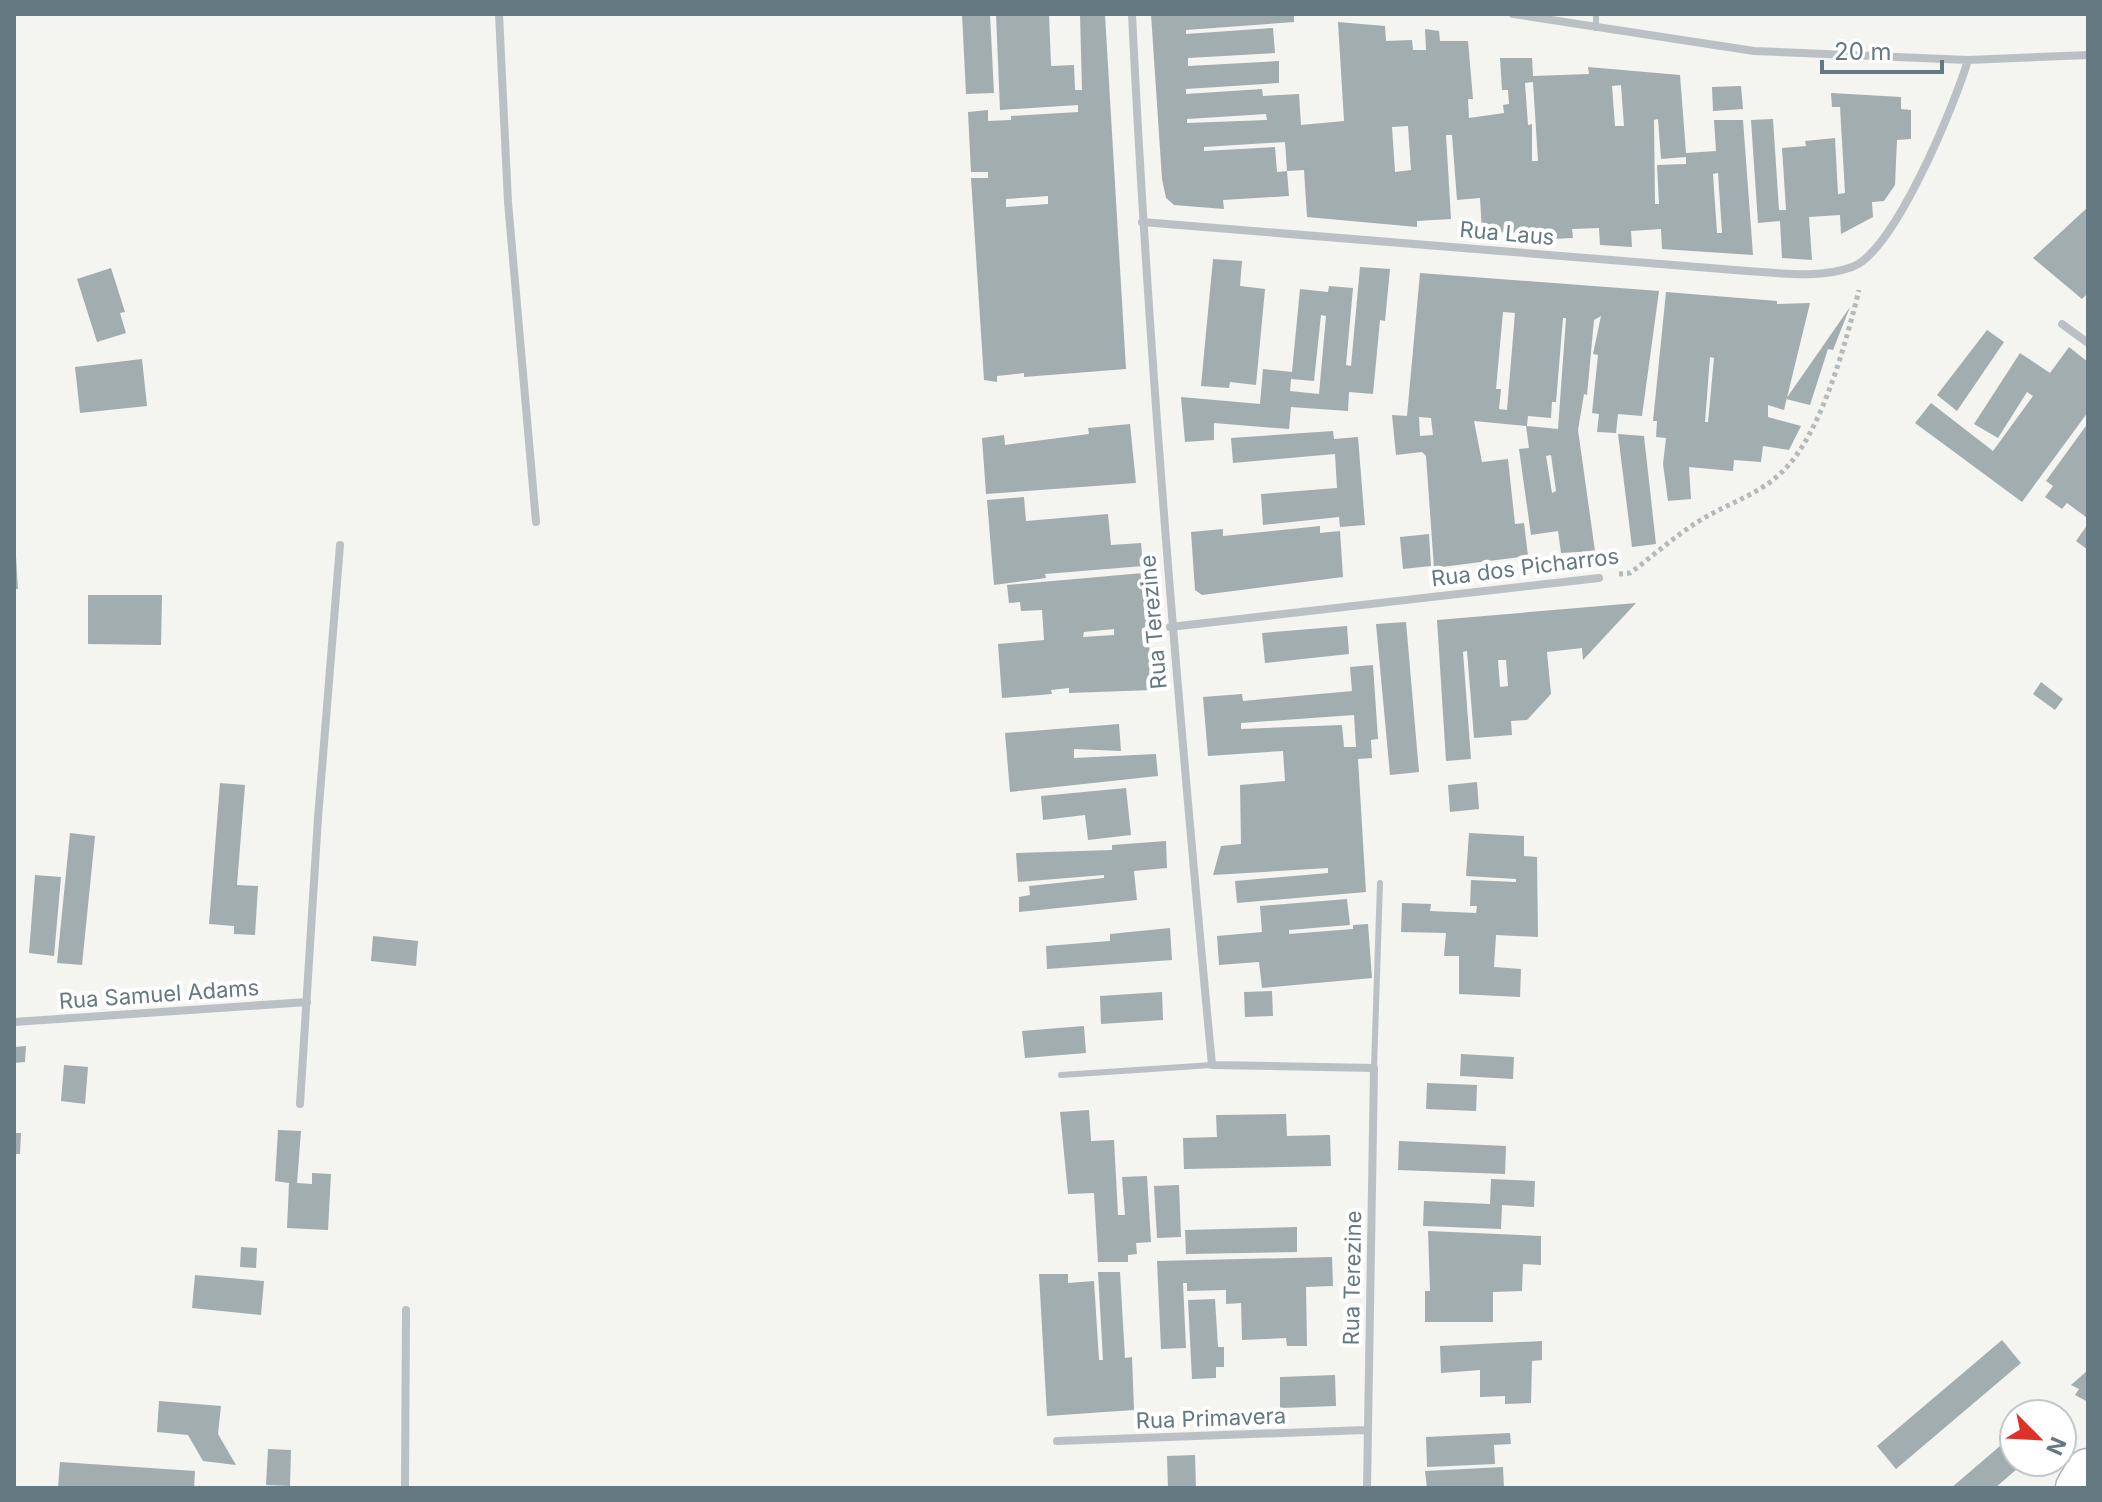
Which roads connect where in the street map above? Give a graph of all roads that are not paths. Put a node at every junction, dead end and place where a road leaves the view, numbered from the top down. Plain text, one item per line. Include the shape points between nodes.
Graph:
1 (499, 14) edge
2 (1132, 14) edge
3 (1513, 14) edge
4 (1596, 14) edge
5 (1596, 28) junction
6 (2088, 55) edge
7 (1968, 60) junction
8 (1142, 222) junction
9 (2062, 324) dead end
10 (2088, 343) edge
11 (536, 522) dead end
12 (340, 545) dead end
13 (1599, 578) road end
14 (1170, 627) junction
15 (1380, 883) dead end
16 (307, 1002) junction
17 (14, 1022) edge
18 (1212, 1065) junction
19 (1374, 1068) junction
20 (1061, 1075) dead end
21 (300, 1104) dead end
22 (406, 1310) dead end
23 (1366, 1430) junction
24 (1057, 1441) dead end
25 (2088, 1471) edge
26 (405, 1488) edge
27 (1367, 1488) edge
28 (2078, 1488) edge

1 - 11 street via 502,116
2 - 8 street, Rua Terezine
3 - 5 street
4 - 5 lane
5 - 7 street via 1754,51
6 - 7 street
7 - 8 street, Rua Laus via 1932,154 1889,230 1855,267 1806,274
8 - 14 street, Rua Terezine
9 - 10 street
12 - 16 street
13 - 14 street, Rua dos Picharros
14 - 18 street, Rua Terezine
15 - 19 lane, Rua Terezine
16 - 17 street, Rua Samuel Adams
16 - 21 street
18 - 19 street
18 - 20 lane
19 - 23 street, Rua Terezine
22 - 26 street
23 - 24 street, Rua Primavera
23 - 27 street, Rua Terezine
25 - 28 main road

